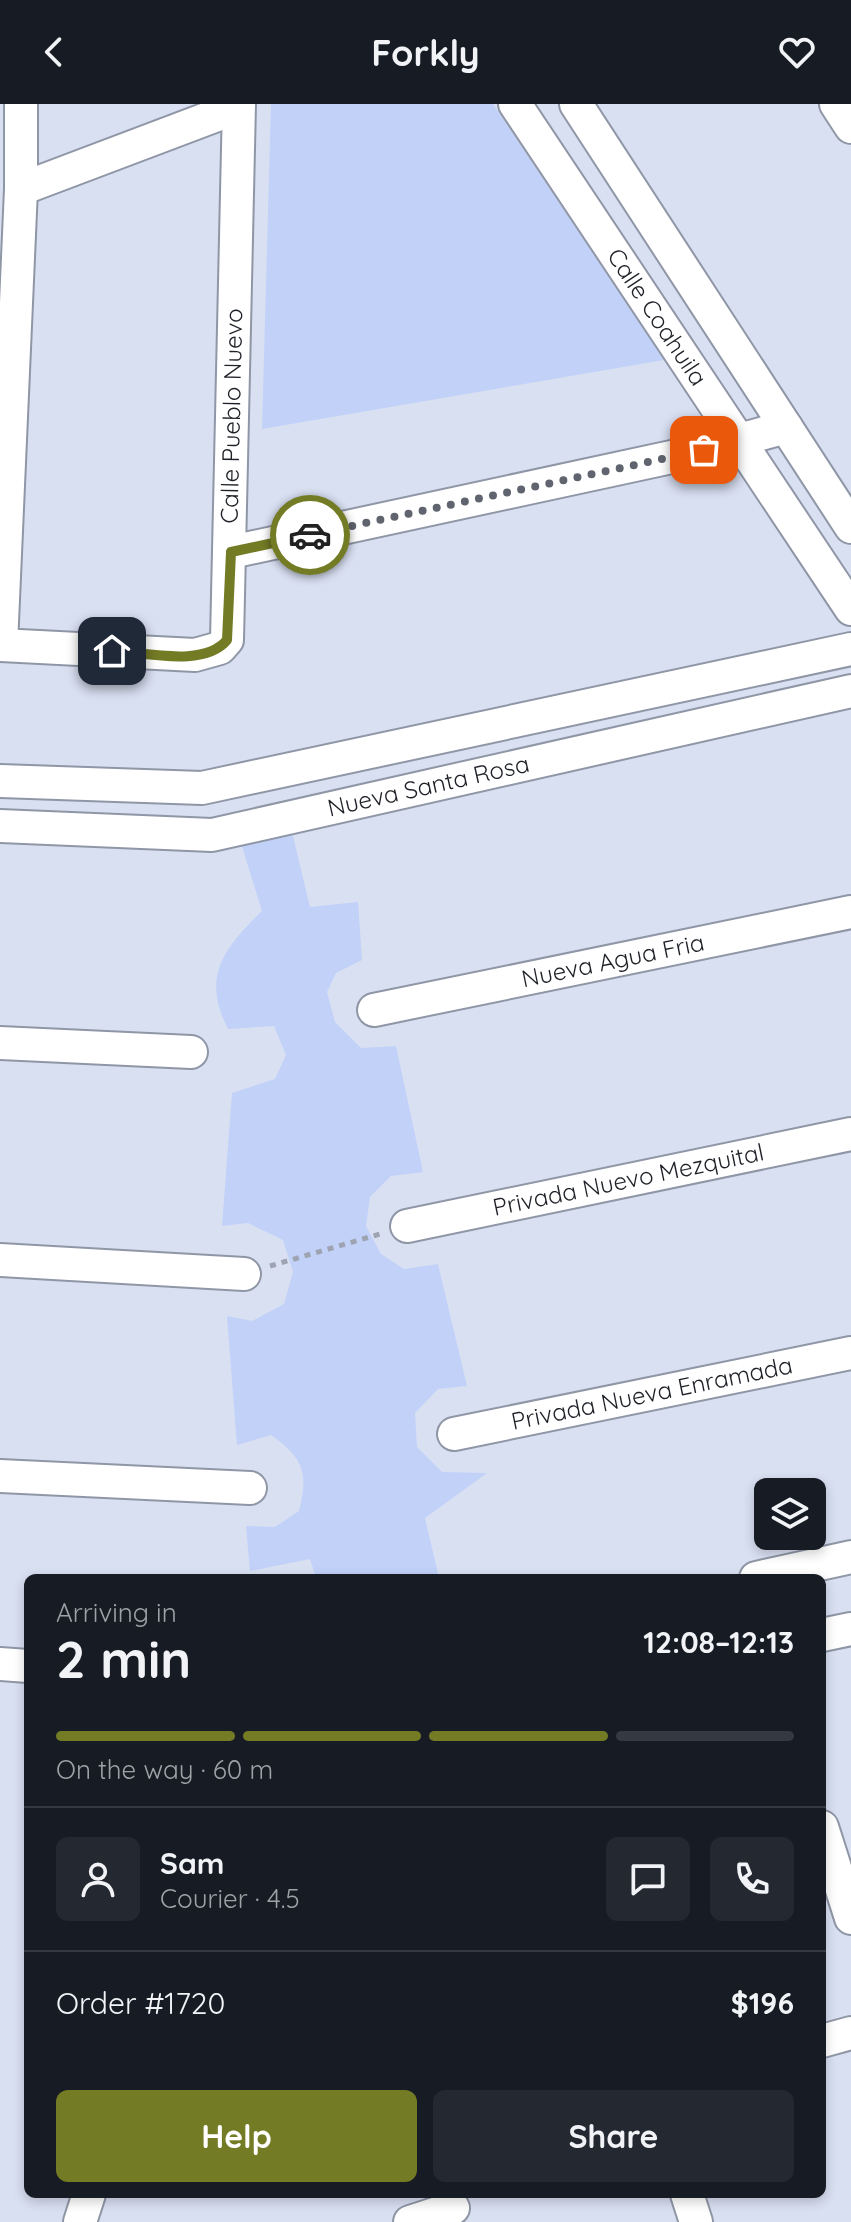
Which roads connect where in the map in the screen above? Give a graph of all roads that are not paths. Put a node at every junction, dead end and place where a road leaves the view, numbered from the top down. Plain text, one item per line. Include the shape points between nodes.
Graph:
1 (21, 104) edge
2 (515, 104) edge
3 (576, 104) edge
4 (836, 104) edge
5 (238, 106) edge
6 (851, 127) edge
7 (21, 189) junction
8 (786, 427) junction
9 (736, 441) junction
10 (851, 527) edge
11 (231, 552) junction
12 (851, 609) edge
13 (1, 645) edge
14 (851, 649) edge
15 (851, 691) edge
16 (0, 781) edge
17 (202, 788) junction
18 (0, 826) edge
19 (212, 835) junction
20 (851, 912) edge
21 (374, 1010) dead end
22 (0, 1043) edge
23 (191, 1052) dead end
24 (851, 1134) edge
25 (407, 1226) road end
26 (0, 1260) edge
27 (244, 1274) road end
28 (851, 1353) edge
29 (454, 1434) dead end
30 (0, 1476) edge
31 (250, 1488) dead end
32 (851, 1557) edge
33 (774, 1574) edge
34 (851, 1629) edge
35 (826, 1634) edge
36 (0, 1664) edge
37 (24, 1666) edge
38 (826, 1840) edge
39 (851, 1918) edge
40 (851, 2033) edge
41 (826, 2040) edge
42 (88, 2198) edge
43 (688, 2198) edge
44 (453, 2208) edge
45 (80, 2222) edge
46 (410, 2222) edge
47 (696, 2222) edge

1 - 7 street
2 - 9 street, Calle Coahuila
3 - 8 street
4 - 6 street
5 - 7 street
5 - 11 street, Calle Pueblo Nuevo
7 - 13 street
8 - 9 street
8 - 10 street
9 - 11 street
9 - 12 street, Calle Coahuila
11 - 13 street, Calle Pueblo Nuevo via 227,640 211,652
14 - 17 street, Nueva Santa Rosa
15 - 19 street, Nueva Santa Rosa
16 - 17 street, Nueva Santa Rosa
17 - 19 street
18 - 19 street, Nueva Santa Rosa
20 - 21 street, Nueva Agua Fria
22 - 23 street
24 - 25 street, Privada Nuevo Mezquital
26 - 27 street
28 - 29 street, Privada Nueva Enramada
30 - 31 street
32 - 33 street
34 - 35 street
36 - 37 street
38 - 39 street
40 - 41 street
42 - 45 street
43 - 47 street
44 - 46 street

